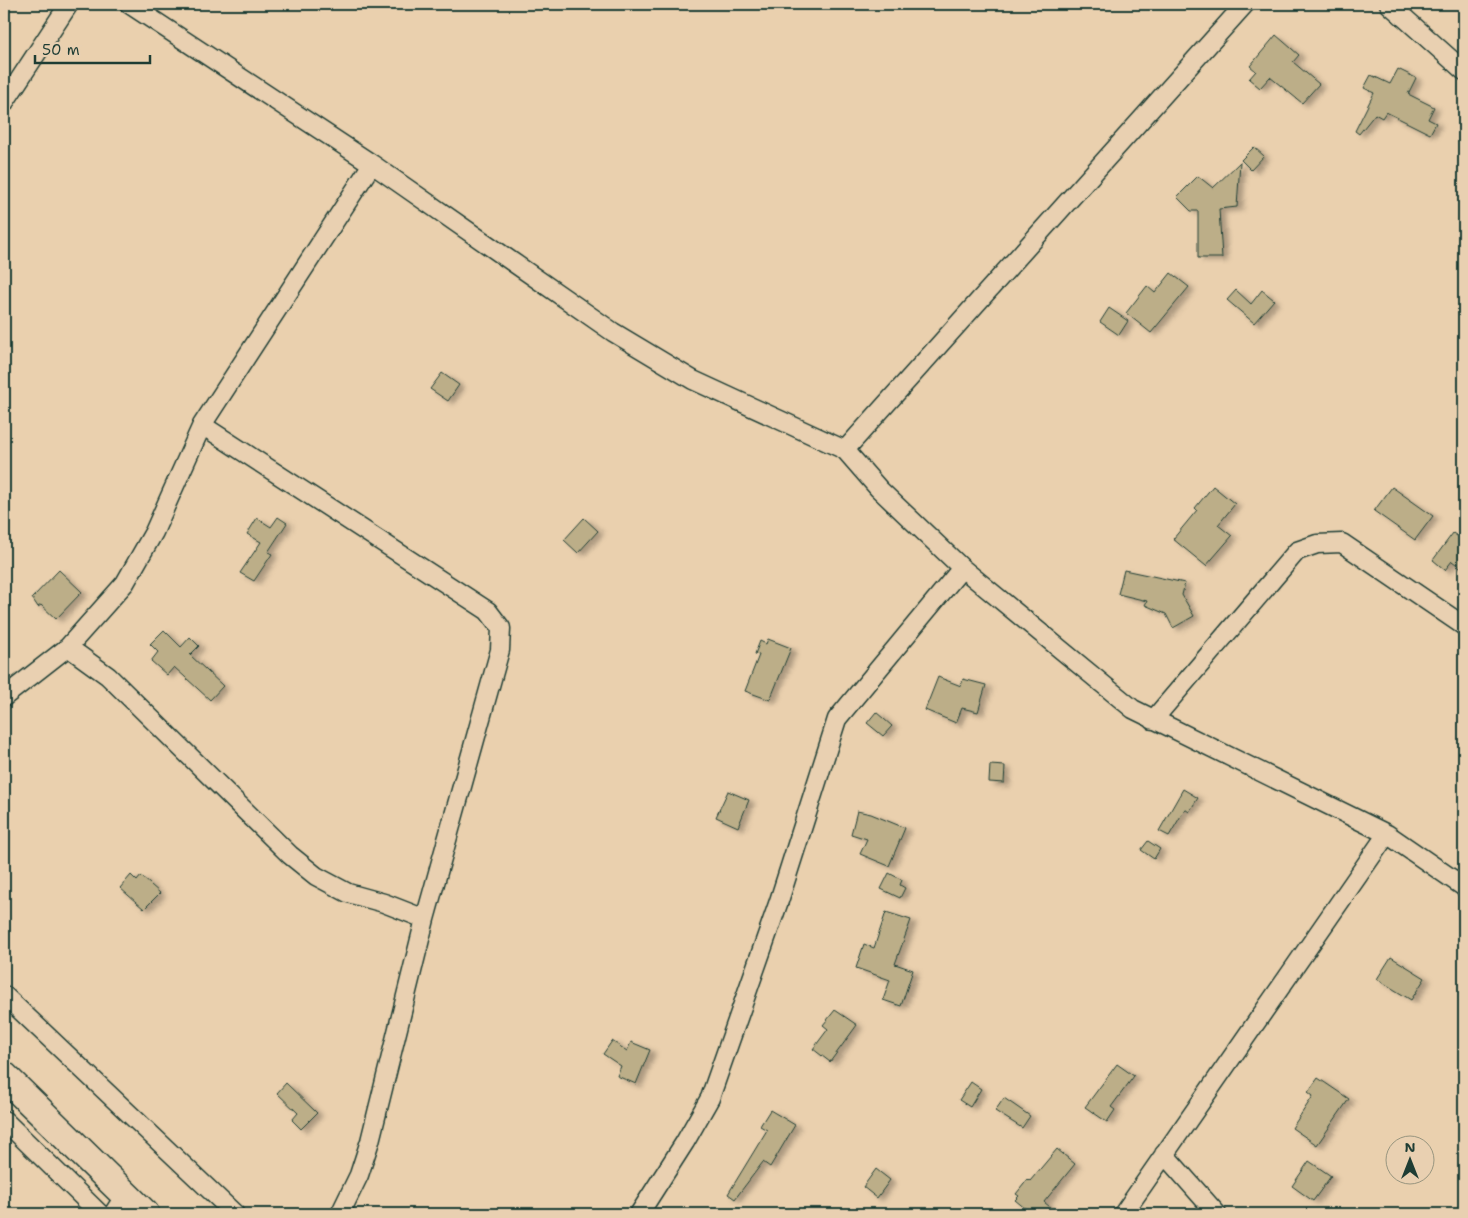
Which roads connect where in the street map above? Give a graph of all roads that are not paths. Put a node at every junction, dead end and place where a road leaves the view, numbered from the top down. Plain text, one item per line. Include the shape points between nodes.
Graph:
1 (69, 4) edge
2 (129, 4) edge
3 (1245, 4) edge
4 (1389, 4) edge
5 (1464, 71) edge
6 (4, 103) edge
7 (372, 164) junction
8 (202, 425) junction
9 (844, 450) junction
10 (962, 568) junction
11 (1464, 626) edge
12 (68, 647) junction
13 (4, 697) edge
14 (1153, 720) junction
15 (1387, 834) junction
16 (1464, 887) edge
17 (425, 919) junction
18 (4, 995) edge
19 (4, 1076) edge
20 (4, 1120) edge
21 (1164, 1154) junction
22 (119, 1205) edge
23 (100, 1214) edge
24 (144, 1214) edge
25 (235, 1214) edge
26 (340, 1214) edge
27 (638, 1214) edge
28 (1123, 1214) edge
29 (1217, 1214) edge

1 - 6 street
2 - 7 street
3 - 9 street
4 - 5 street
7 - 8 street
7 - 9 street via 629,341 693,380
8 - 12 street via 154,532 125,583
8 - 17 street via 488,611 501,628 500,650
9 - 10 street
10 - 14 street via 1132,709
10 - 27 street via 837,719 779,901 710,1098
11 - 14 street via 1342,543 1317,544 1297,551
12 - 13 street
12 - 17 street via 108,676 290,856 316,876 348,893
14 - 15 street
15 - 16 street
15 - 21 street
17 - 26 street via 370,1141 359,1175
18 - 25 street
19 - 22 highway
20 - 23 street
21 - 28 street
21 - 29 street
22 - 24 highway

